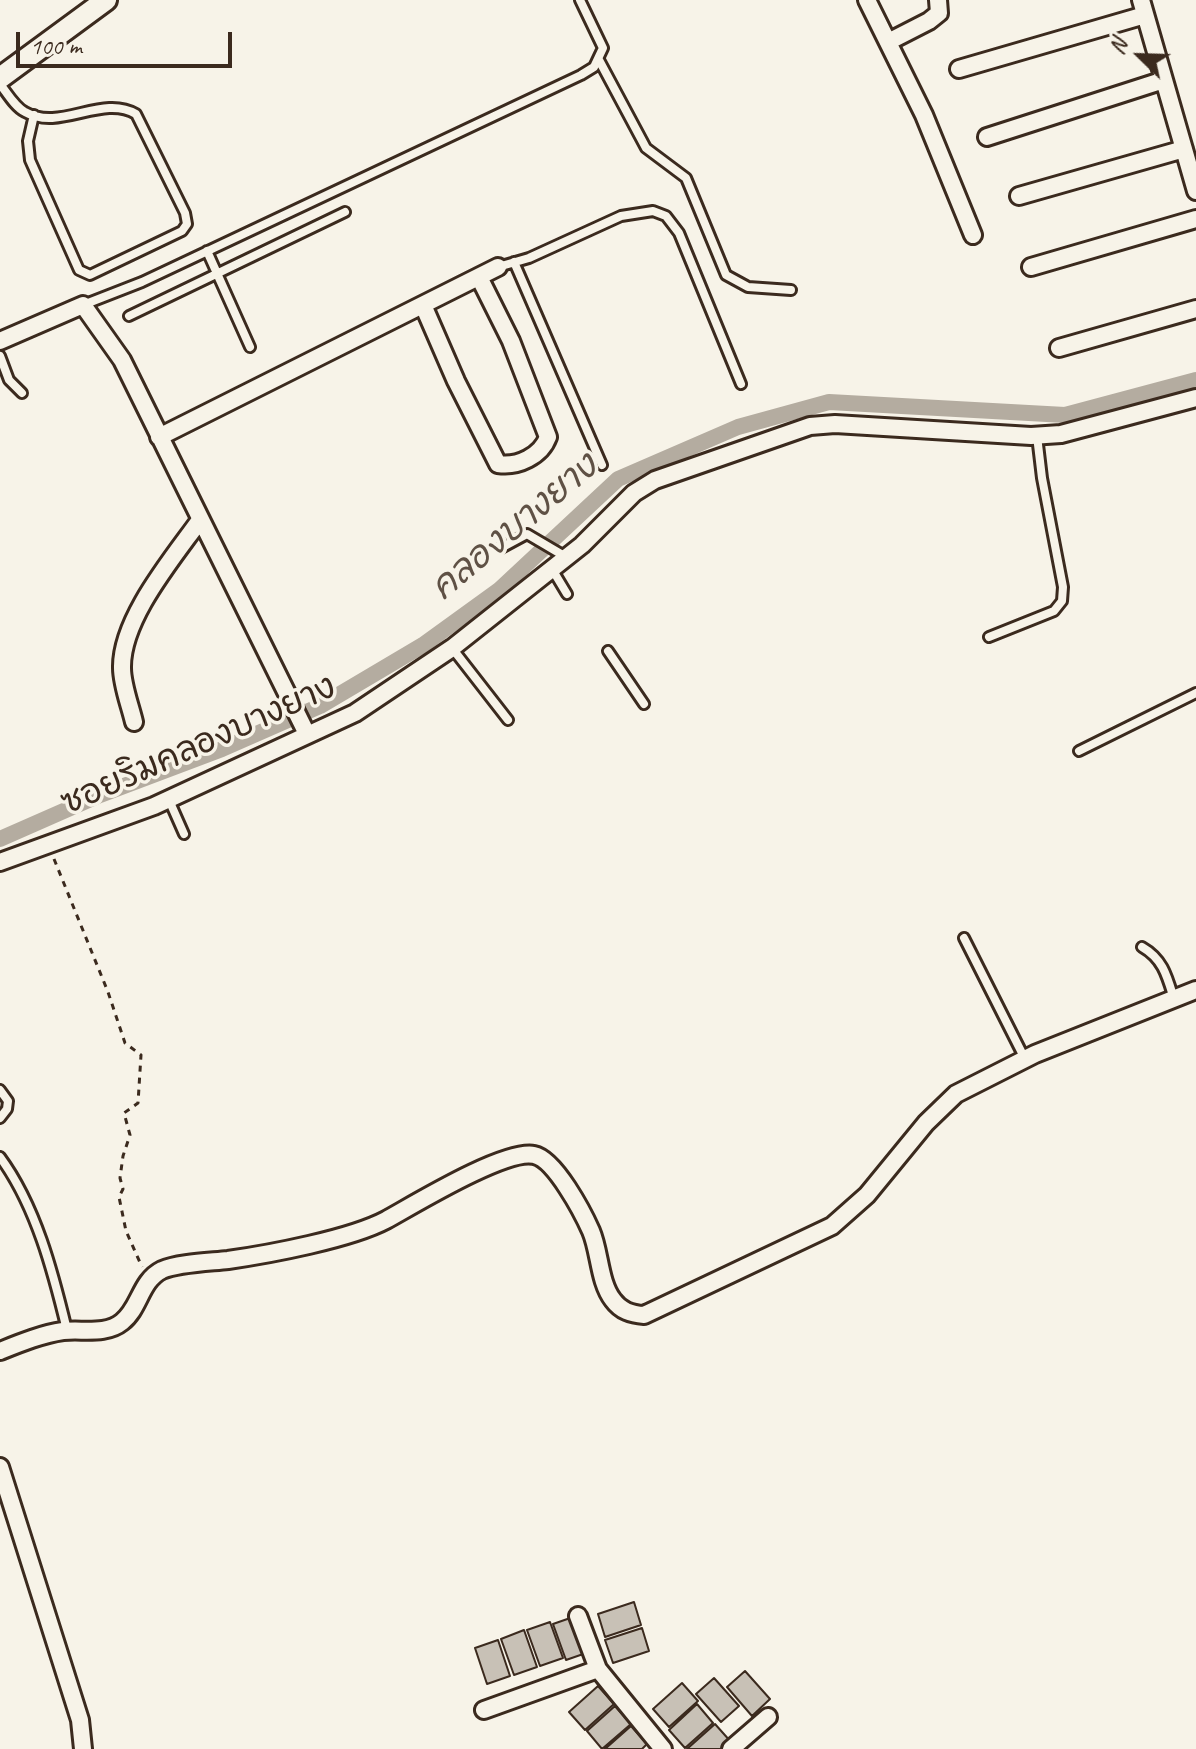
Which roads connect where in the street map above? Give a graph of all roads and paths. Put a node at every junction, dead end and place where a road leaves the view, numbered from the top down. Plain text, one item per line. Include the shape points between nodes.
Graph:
1 (106, 0) edge
2 (580, 0) edge
3 (867, 0) edge
4 (938, 0) edge
5 (1143, 8) edge
6 (888, 42) junction
7 (599, 60) junction
8 (959, 69) dead end
9 (1164, 80) junction
10 (0, 81) edge
11 (34, 115) junction
12 (987, 137) dead end
13 (1184, 149) junction
14 (1196, 191) edge
15 (1019, 196) dead end
16 (345, 212) dead end
17 (1196, 219) edge
18 (973, 235) dead end
19 (207, 251) junction
20 (506, 265) junction
21 (1031, 267) dead end
22 (218, 273) junction
23 (479, 277) junction
24 (791, 290) dead end
25 (83, 305) junction
26 (423, 305) junction
27 (1196, 309) edge
28 (129, 316) dead end
29 (0, 341) edge
30 (250, 347) dead end
31 (1059, 348) dead end
32 (0, 356) edge
33 (741, 384) dead end
34 (22, 393) dead end
35 (1196, 398) edge
36 (1037, 436) junction
37 (159, 437) junction
38 (602, 465) dead end
39 (200, 520) junction
40 (501, 548) dead end
41 (560, 553) junction
42 (552, 569) junction
43 (567, 594) dead end
44 (989, 637) dead end
45 (452, 648) junction
46 (608, 651) dead end
47 (1196, 693) edge
48 (644, 704) dead end
49 (508, 720) dead end
50 (134, 722) dead end
51 (305, 731) junction
52 (1079, 751) dead end
53 (169, 800) junction
54 (184, 834) dead end
55 (48, 844) junction
56 (0, 862) edge
57 (964, 938) dead end
58 (1142, 947) dead end
59 (1196, 990) edge
60 (1174, 999) junction
61 (1025, 1059) junction
62 (0, 1090) edge
63 (0, 1118) edge
64 (0, 1157) edge
65 (151, 1278) junction
66 (67, 1331) junction
67 (0, 1351) edge
68 (0, 1467) edge
69 (578, 1616) dead end
70 (598, 1669) junction
71 (484, 1710) dead end
72 (768, 1717) dead end
73 (83, 1749) edge
74 (663, 1749) edge
75 (731, 1749) edge

1 - 10 street
2 - 7 lane via 603,48
3 - 6 street
4 - 6 street via 939,13
5 - 8 street
5 - 9 street
6 - 18 street
7 - 19 lane via 581,75
7 - 24 lane via 646,148 686,178 726,275 748,287
9 - 12 street
9 - 13 street
10 - 11 lane via 23,111
11 - 11 lane via 30,160 79,270 90,275 182,231 185,213 136,114 118,107 49,118
13 - 14 street
13 - 15 street
16 - 22 lane
17 - 21 street
19 - 22 lane
19 - 25 lane
20 - 23 street
20 - 33 lane via 621,216 653,211 666,216 679,233
20 - 38 lane
22 - 28 lane
22 - 30 lane
23 - 26 street
23 - 26 street via 511,341 548,437 544,448 531,457 509,466 498,464
25 - 29 street
25 - 37 street via 122,360
26 - 37 street
27 - 31 street
32 - 34 lane via 9,380
35 - 36 street, ซอยริมคลองบางยาง
36 - 41 street, ซอยริมคลองบางยาง via 810,426 655,480
36 - 44 lane via 1062,601 1054,611
37 - 39 street
39 - 50 street via 150,594 127,640 122,668
39 - 51 street
40 - 41 lane via 532,535
41 - 42 street, ซอยริมคลองบางยาง
42 - 43 lane
42 - 45 street, ซอยริมคลองบางยาง
45 - 49 lane
45 - 51 street, ซอยริมคลองบางยาง via 355,713
46 - 48 lane
47 - 52 lane
51 - 53 street, ซอยริมคลองบางยาง
53 - 54 lane
53 - 55 street, ซอยริมคลองบางยาง
55 - 56 street, ซอยริมคลองบางยาง
55 - 65 path via 125,1043 141,1055 138,1103 124,1113 130,1135 119,1197 132,1248
57 - 61 lane
58 - 60 lane via 1157,955
59 - 60 street
60 - 61 street
61 - 65 street via 956,1094 867,1195 832,1226 644,1315 631,1314 610,1298 591,1232 559,1176 534,1155 502,1161 361,1229 242,1258 164,1269
62 - 63 lane via 8,1101
64 - 66 lane via 32,1216
65 - 66 street via 124,1321 96,1331
66 - 67 street
68 - 73 street via 80,1720
69 - 70 street
70 - 71 street
70 - 74 street
72 - 75 street

